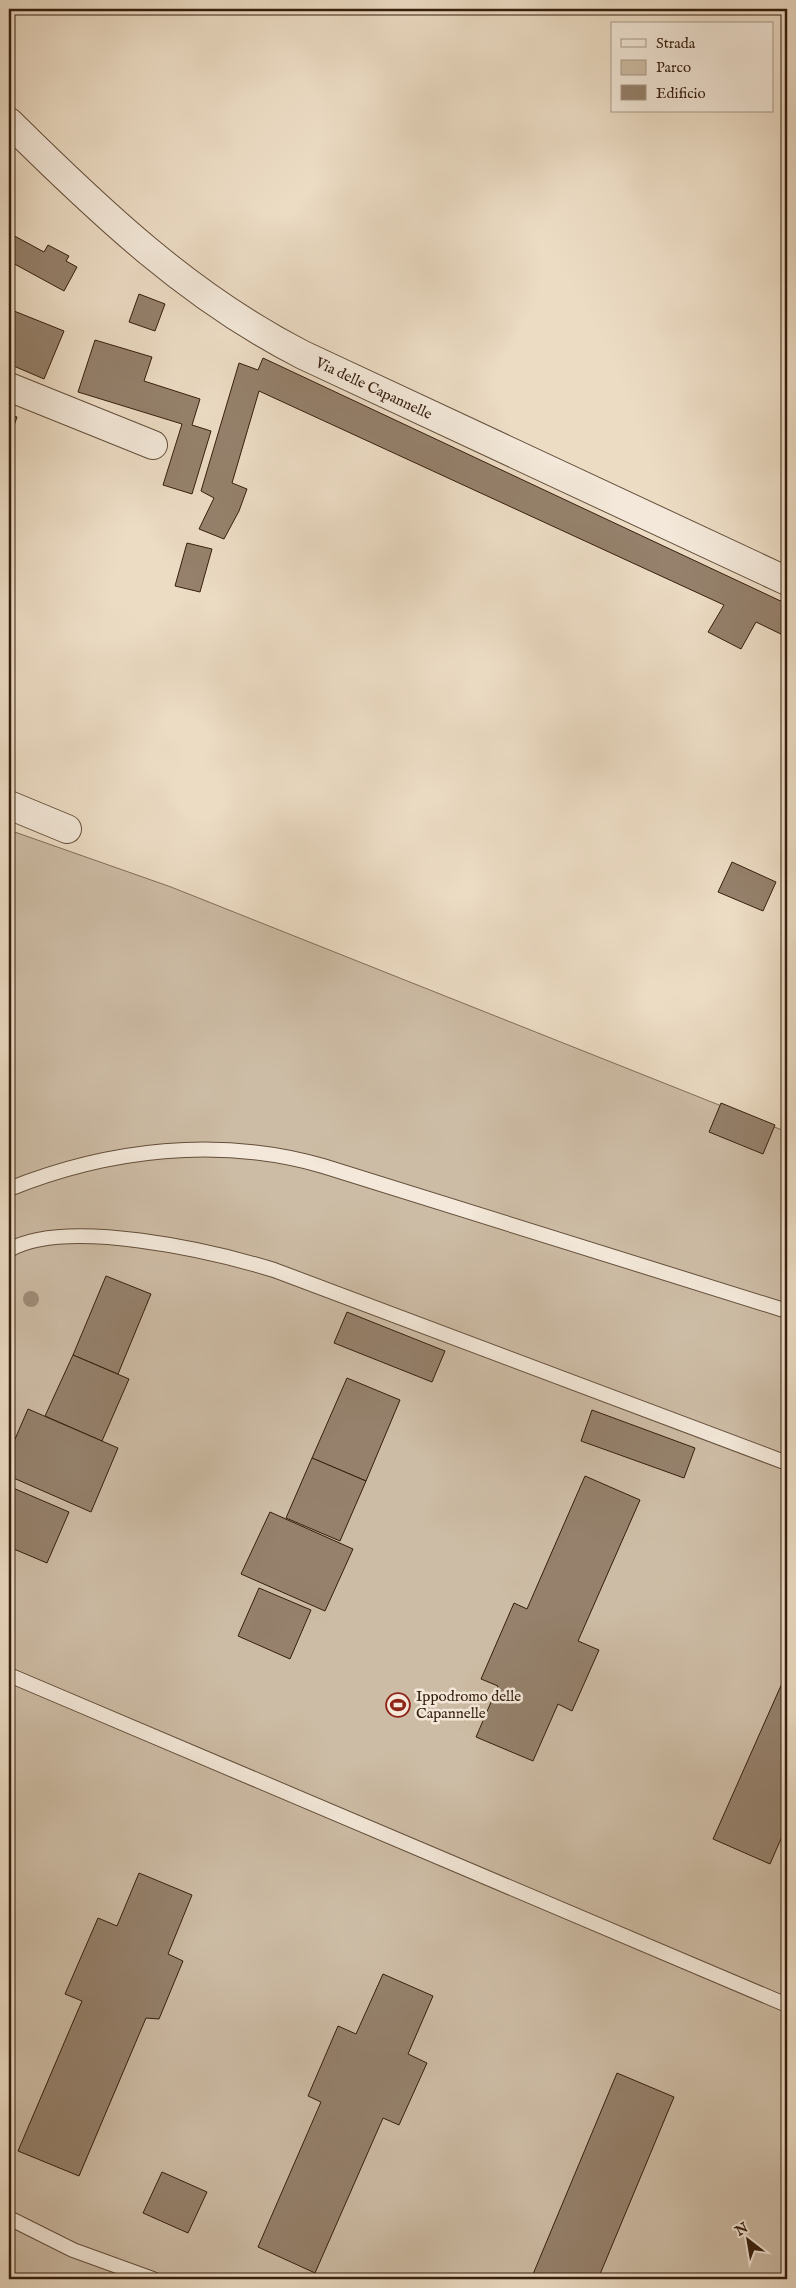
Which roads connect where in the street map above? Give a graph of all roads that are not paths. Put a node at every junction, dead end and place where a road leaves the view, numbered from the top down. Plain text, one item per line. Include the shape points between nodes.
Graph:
1 (9, 122) edge
2 (9, 387) edge
3 (153, 445) dead end
4 (787, 582) edge
5 (9, 805) edge
6 (67, 829) dead end
7 (9, 1189) edge
8 (9, 1250) edge
9 (787, 1311) edge
10 (787, 1463) edge
11 (9, 1675) edge
12 (787, 2005) edge
13 (9, 2218) edge
14 (153, 2279) edge

1 - 4 street, Via delle Capannelle via 72,185 157,259 241,320 303,355
2 - 3 street
5 - 6 street
7 - 9 lane via 75,1166 127,1155 208,1149 282,1156
8 - 10 lane via 31,1241 88,1236 187,1248 246,1261
11 - 12 lane
13 - 14 lane via 73,2250

